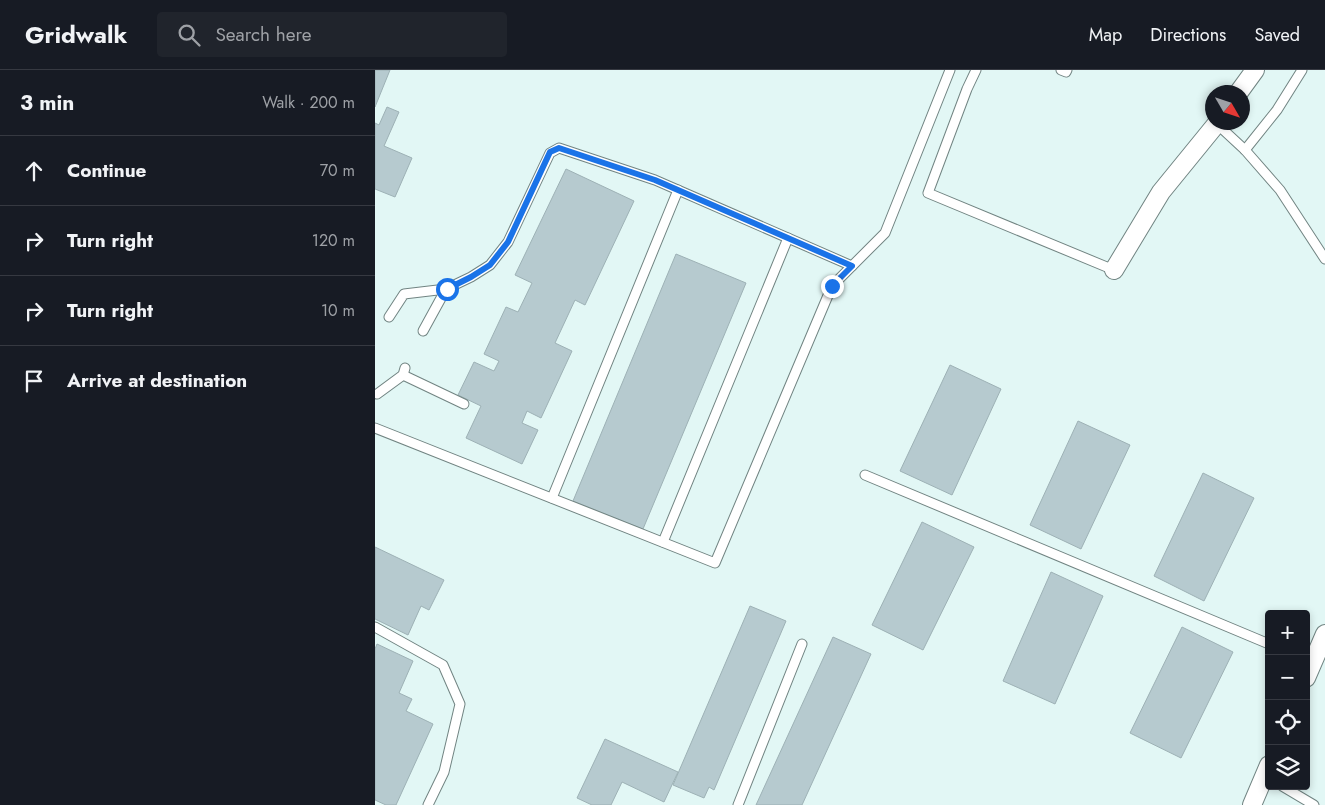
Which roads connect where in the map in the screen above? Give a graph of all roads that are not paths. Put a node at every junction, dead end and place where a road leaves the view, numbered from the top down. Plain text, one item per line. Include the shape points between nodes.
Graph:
1 (951, 70) edge
2 (976, 70) edge
3 (1061, 70) edge
4 (1067, 70) edge
5 (1255, 70) edge
6 (1302, 70) edge
7 (1244, 85) edge
8 (1211, 130) edge
9 (1224, 130) edge
10 (1245, 150) junction
11 (677, 190) junction
12 (788, 238) junction
13 (1325, 259) edge
14 (852, 266) junction
15 (1114, 270) joint
16 (447, 289) junction
17 (389, 317) dead end
18 (423, 331) dead end
19 (376, 393) edge
20 (463, 404) dead end
21 (375, 428) edge
22 (865, 474) dead end
23 (552, 498) junction
24 (663, 542) junction
25 (375, 627) edge
26 (1325, 634) edge
27 (1265, 642) edge
28 (802, 644) dead end
29 (1310, 662) edge
30 (1265, 777) edge
31 (1289, 790) edge
32 (428, 805) edge
33 (738, 805) edge
34 (1252, 805) edge
35 (1314, 805) edge

1 - 14 lane via 885,233
2 - 15 lane via 928,193
3 - 4 lane
5 - 7 street
6 - 10 lane via 1277,110
8 - 15 street via 1161,192
9 - 10 lane
10 - 13 lane via 1280,190
11 - 12 lane
11 - 16 lane via 559,148 550,152 508,242 490,265
11 - 23 lane
12 - 14 lane
12 - 24 lane
14 - 24 lane via 832,286 715,562
16 - 17 lane via 404,294
16 - 18 lane
19 - 20 lane via 404,371
21 - 23 lane
22 - 27 lane
23 - 24 lane
25 - 32 lane via 443,665 460,704 444,772
26 - 29 street
28 - 33 lane
30 - 34 street
31 - 35 lane

